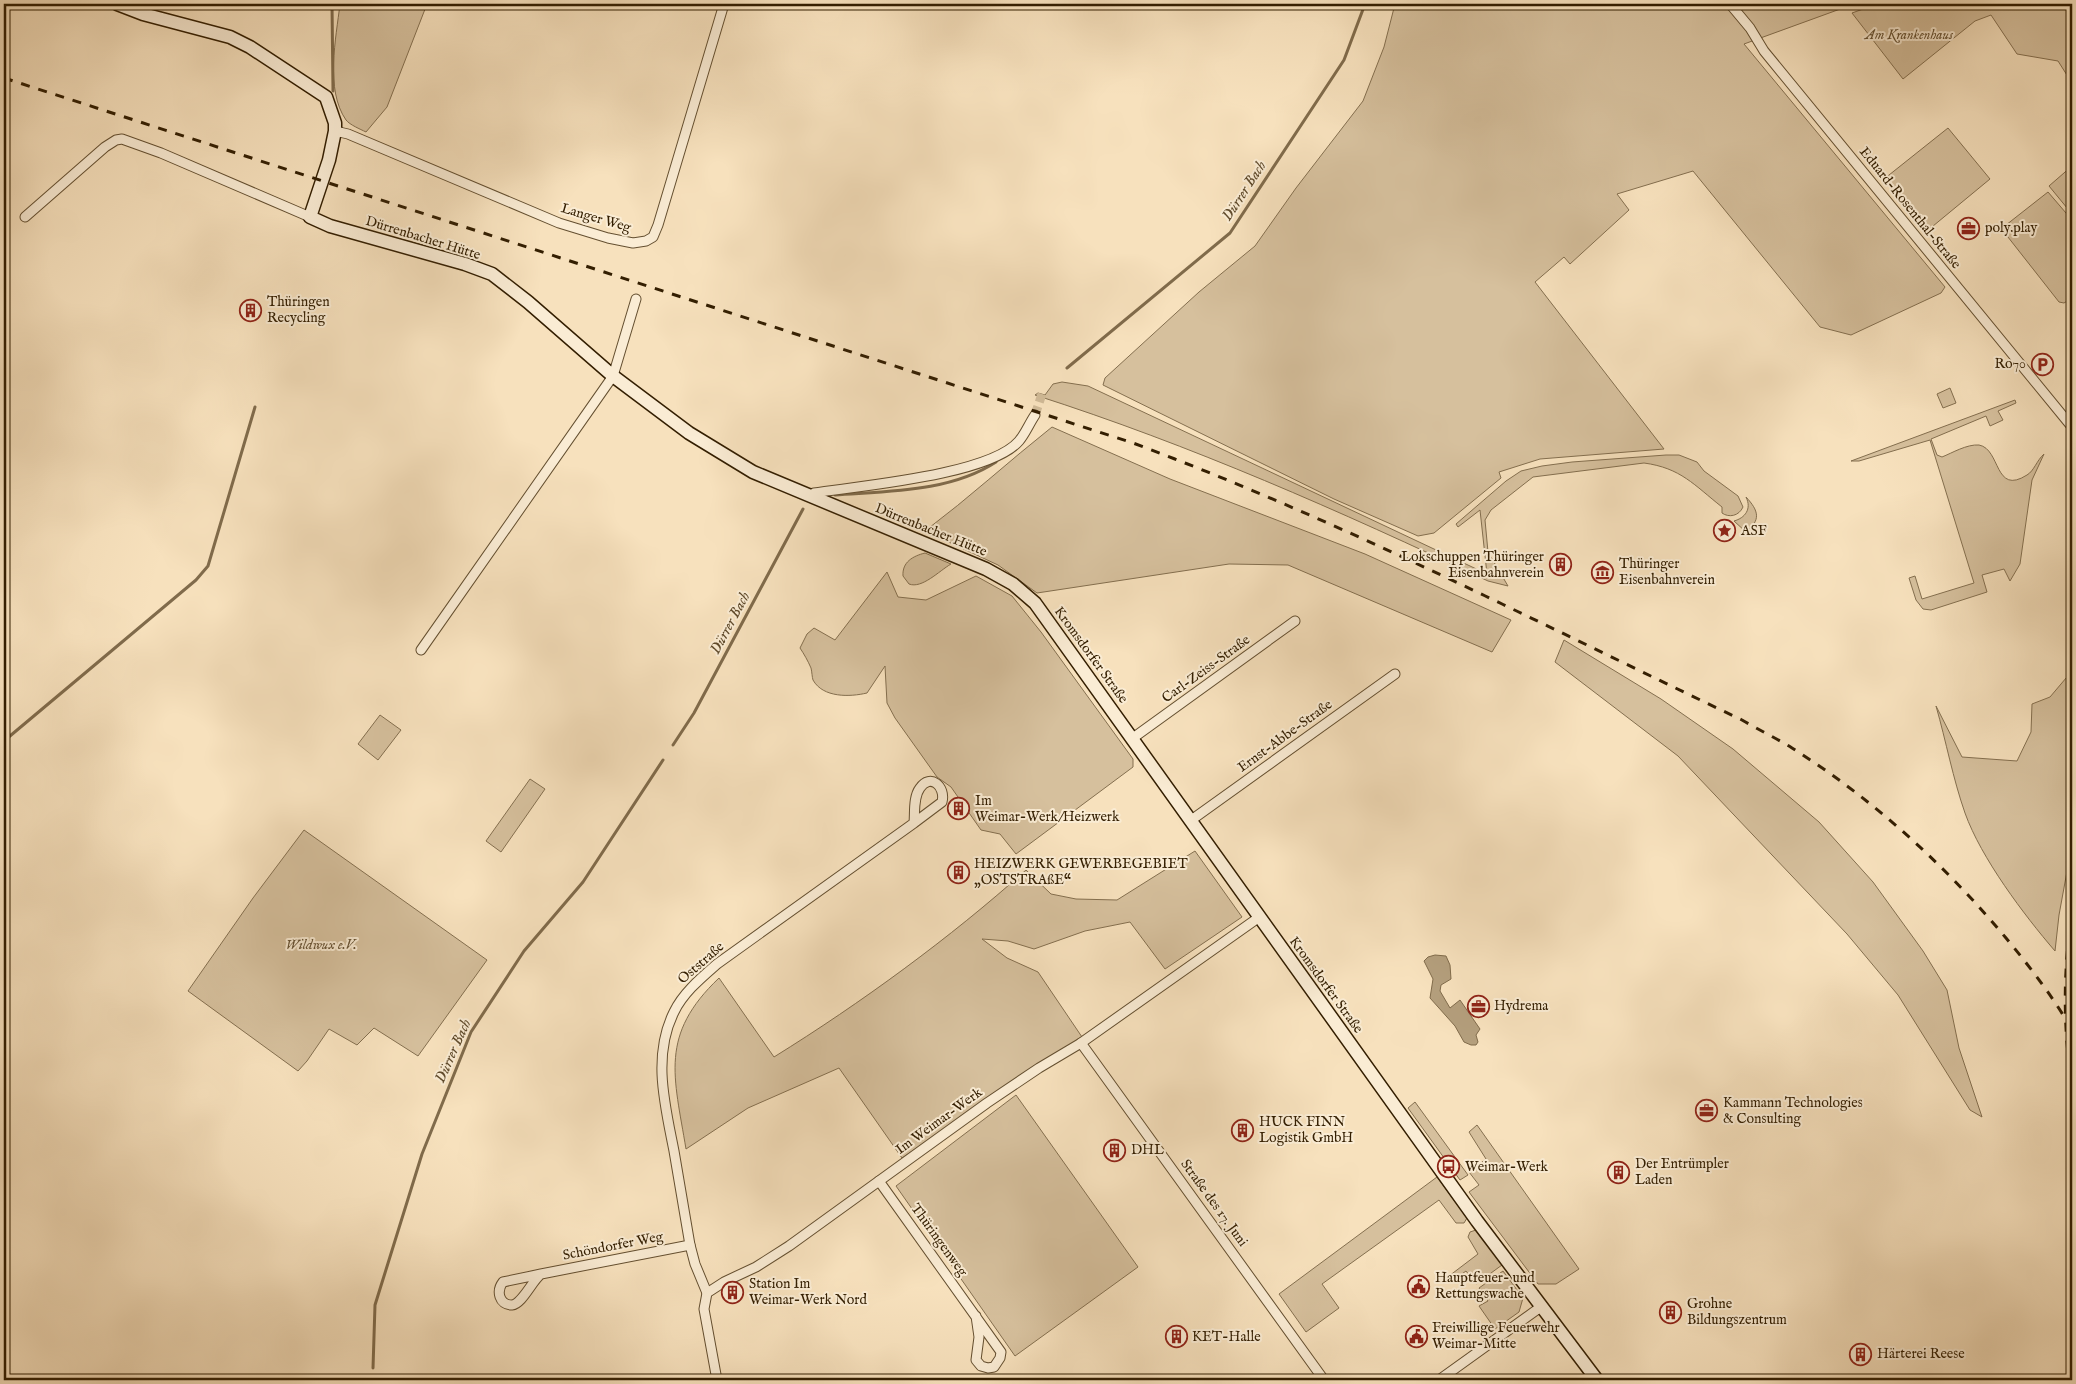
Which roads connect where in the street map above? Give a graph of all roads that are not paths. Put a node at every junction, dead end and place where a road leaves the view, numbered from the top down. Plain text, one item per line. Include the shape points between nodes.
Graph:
1 (117, 4) edge
2 (724, 4) edge
3 (1730, 4) edge
4 (335, 131) junction
5 (25, 217) dead end
6 (310, 217) junction
7 (636, 299) dead end
8 (613, 376) junction
9 (1034, 415) tunnel mouth
10 (2072, 427) edge
11 (810, 496) junction
12 (1035, 604) joint
13 (1295, 621) dead end
14 (421, 650) dead end
15 (1395, 674) dead end
16 (1132, 738) junction
17 (1190, 821) junction
18 (914, 824) junction
19 (1258, 918) junction
20 (1081, 1043) junction
21 (879, 1180) junction
22 (690, 1245) junction
23 (541, 1274) junction
24 (707, 1293) junction
25 (1542, 1306) junction
26 (976, 1316) junction
27 (717, 1380) edge
28 (1324, 1380) edge
29 (1439, 1380) edge
30 (1597, 1380) edge

1 - 4 street via 250,47 326,97
2 - 4 street, Langer Weg via 658,225 653,237 646,241 633,243 559,224
3 - 10 street, Eduard-Rosenthal-Straße via 1764,51
4 - 6 street
5 - 6 street, Dürrenbacher Hütte via 105,147 122,139
6 - 8 street, Dürrenbacher Hütte via 330,226 492,274
7 - 8 street
8 - 11 street, Dürrenbacher Hütte via 689,432 753,472
8 - 14 street
9 - 11 street, Dürrenbacher Hütte via 1018,442 1005,452 972,466
11 - 12 street, Dürrenbacher Hütte via 986,569 1013,584
12 - 16 street, Kromsdorfer Straße
13 - 16 street, Carl-Zeiss-Straße
15 - 17 street, Ernst-Abbe-Straße
16 - 17 street, Kromsdorfer Straße
17 - 19 street, Kromsdorfer Straße
18 - 18 street, Oststraße via 942,802 944,796 939,785 924,783 919,789
18 - 22 street, Oststraße via 716,964 695,983 674,1011 663,1050 662,1086
19 - 20 street, Im Weimar-Werk
19 - 25 street, Kromsdorfer Straße
20 - 21 street, Im Weimar-Werk via 986,1103
20 - 28 street, Straße des 17. Juni
21 - 24 street, Im Weimar-Werk via 789,1246
21 - 26 street, Thüringenweg
22 - 23 street, Schöndorfer Weg
22 - 24 street, Oststraße
23 - 23 street, Schöndorfer Weg via 519,1302 506,1304 500,1298 499,1289 507,1280
24 - 27 street via 704,1309
25 - 29 street
25 - 30 street, Kromsdorfer Straße
26 - 26 street, Thüringenweg via 979,1337 976,1360 981,1366 994,1367 1001,1352

